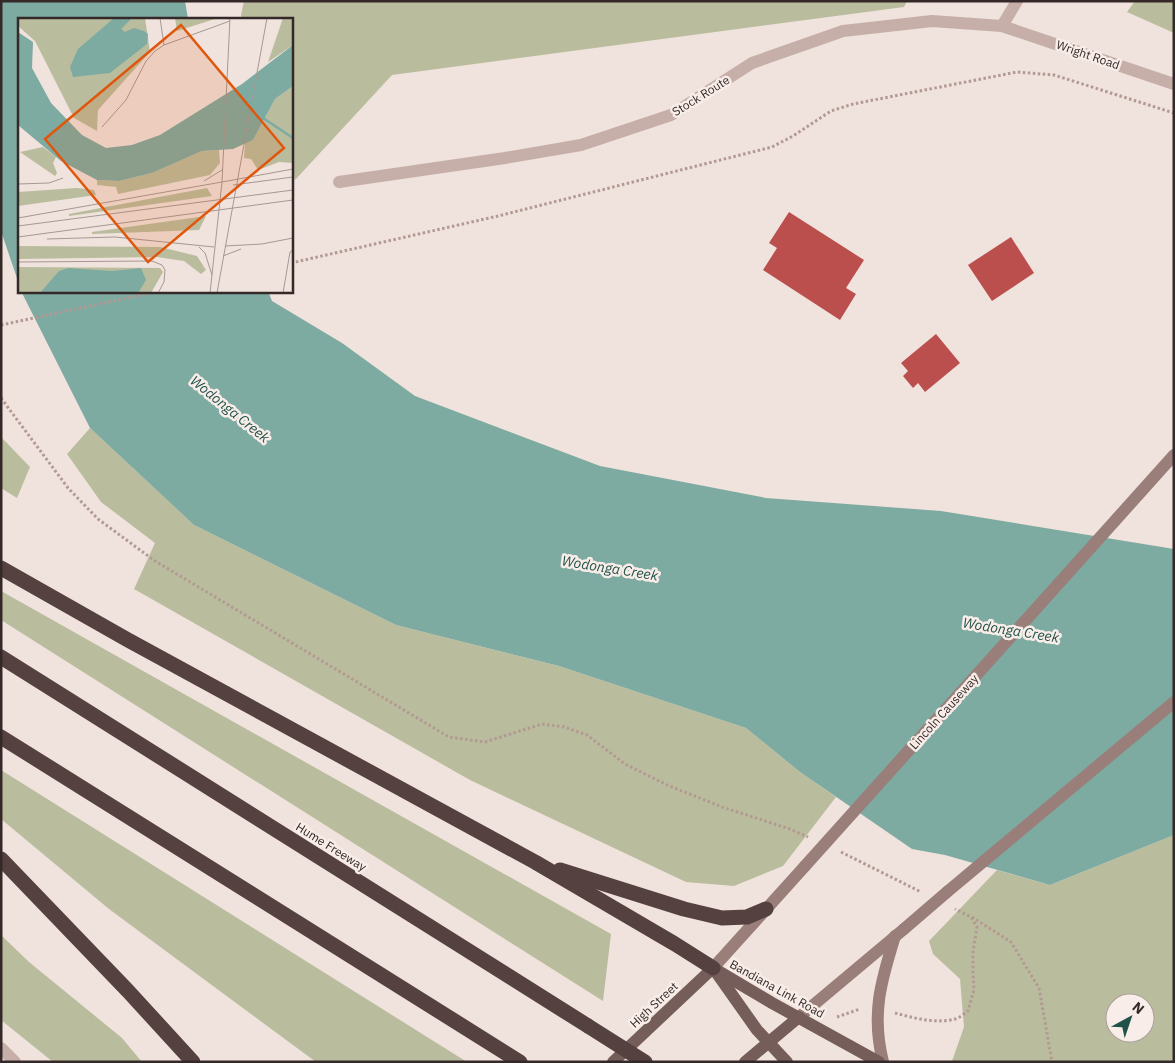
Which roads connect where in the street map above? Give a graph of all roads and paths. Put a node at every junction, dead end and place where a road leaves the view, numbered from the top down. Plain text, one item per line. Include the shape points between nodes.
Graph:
1 (1017, 1) edge
2 (1002, 26) junction
3 (1174, 84) edge
4 (1174, 113) edge
5 (339, 182) dead end
6 (292, 263) edge
7 (155, 292) edge
8 (1, 325) edge
9 (1, 398) edge
10 (1174, 456) edge
11 (1, 568) edge
12 (1, 657) edge
13 (1174, 702) edge
14 (1, 737) edge
15 (816, 841) dead end
16 (834, 849) dead end
17 (1, 859) edge
18 (535, 862) junction
19 (928, 895) dead end
20 (954, 908) dead end
21 (766, 909) junction
22 (971, 917) junction
23 (900, 932) junction
24 (713, 968) junction
25 (878, 1010) junction
26 (799, 1017) junction
27 (768, 1042) junction
28 (1, 1048) edge
29 (15, 1062) edge
30 (192, 1062) edge
31 (520, 1062) edge
32 (613, 1062) edge
33 (645, 1062) edge
34 (745, 1062) edge
35 (787, 1062) edge
36 (881, 1062) edge
37 (1052, 1062) edge

1 - 2 street
2 - 3 street, Wright Road
2 - 5 street, Stock Route via 932,21 843,31 752,64 672,115 581,145
4 - 6 path via 1054,75 1017,72 852,104 830,110 772,147 498,216
7 - 8 path
9 - 15 path via 68,488 98,519 155,561 449,737 485,742 542,724 564,727 587,735 625,764 667,785
10 - 21 main road, Lincoln Causeway, bridge
11 - 18 highway
12 - 33 highway, Hume Freeway, bridge
13 - 23 main road, bridge
14 - 31 highway
16 - 19 path
17 - 30 highway
18 - 21 highway via 722,918 747,917
18 - 24 highway
20 - 22 path
21 - 24 main road, Lincoln Causeway
22 - 25 path via 977,927 974,990 968,1011 956,1019 939,1021
22 - 37 path via 1011,942 1039,988
23 - 25 main road via 883,978
23 - 26 main road
24 - 26 main road, Bandiana Link Road
24 - 27 main road, Bandiana Link Road
24 - 32 main road, High Street
25 - 36 main road
26 - 27 main road
26 - 36 main road, Bandiana Link Road
27 - 34 main road
27 - 35 main road, Bandiana Link Road
28 - 29 street

